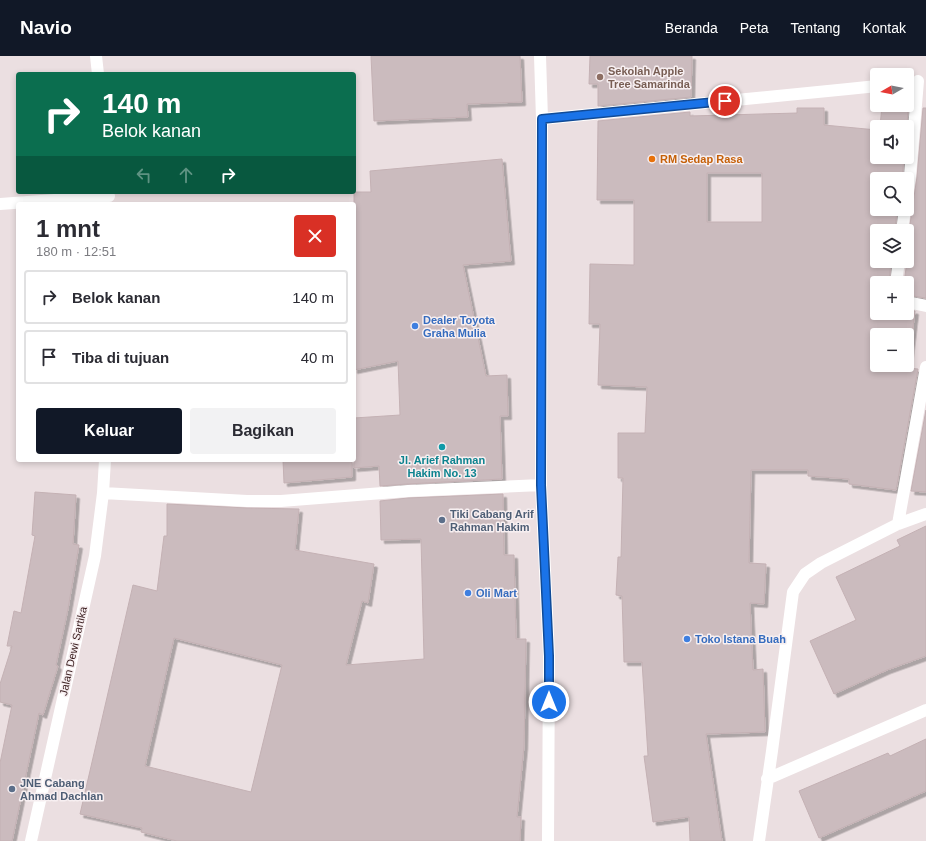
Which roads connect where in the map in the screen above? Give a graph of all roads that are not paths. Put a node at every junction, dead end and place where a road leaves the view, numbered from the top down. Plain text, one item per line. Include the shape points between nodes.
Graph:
1 (96, 56) edge
2 (540, 56) edge
3 (98, 72) edge
4 (917, 81) edge
5 (870, 87) edge
6 (542, 119) junction
7 (910, 172) edge
8 (109, 197) edge
9 (31, 202) edge
10 (16, 203) edge
11 (0, 204) edge
12 (914, 303) edge
13 (926, 306) edge
14 (926, 367) edge
15 (105, 462) edge
16 (541, 485) junction
17 (103, 493) junction
18 (926, 514) edge
19 (898, 524) junction
20 (926, 710) edge
21 (768, 779) junction
22 (31, 841) edge
23 (548, 841) edge
24 (759, 841) edge

1 - 3 street
2 - 6 street
4 - 7 street
5 - 6 street
6 - 16 street
8 - 9 street
10 - 11 street
12 - 13 street
14 - 19 street
15 - 17 street, Jalan Dewi Sartika
16 - 17 street via 408,491 281,501
16 - 23 street via 549,656
17 - 22 street, Jalan Dewi Sartika via 95,556
18 - 19 street
19 - 21 street via 821,563 805,574 793,592
20 - 21 street
21 - 24 street

